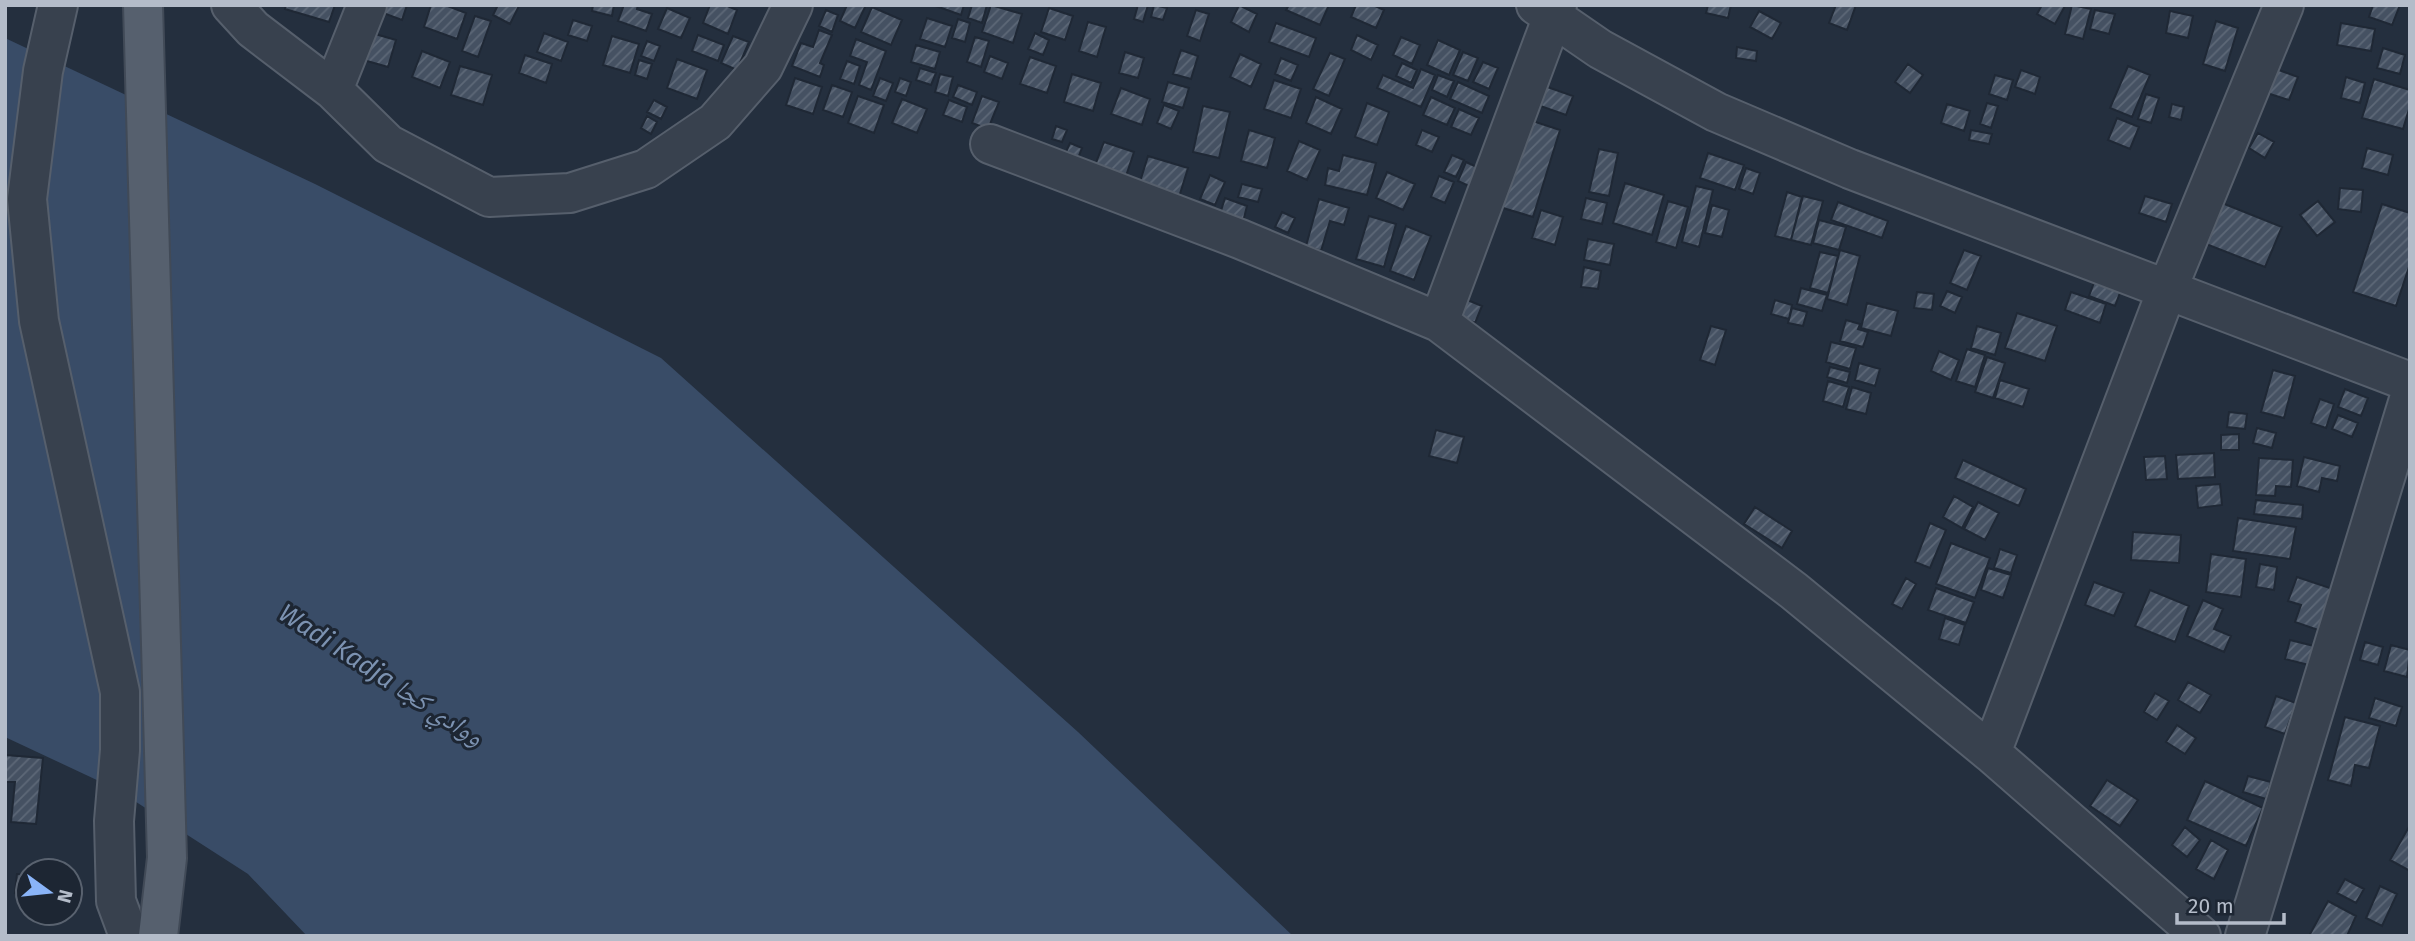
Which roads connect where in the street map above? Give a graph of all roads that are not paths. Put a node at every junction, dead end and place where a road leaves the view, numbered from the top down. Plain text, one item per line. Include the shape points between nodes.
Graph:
1 (58, 5) edge
2 (143, 5) edge
3 (231, 5) edge
4 (367, 5) edge
5 (793, 5) edge
6 (2284, 5) edge
7 (1549, 9) edge
8 (332, 90) junction
9 (990, 144) dead end
10 (2167, 290) junction
11 (1439, 322) junction
12 (2410, 382) edge
13 (2410, 396) edge
14 (1991, 753) junction
15 (129, 936) edge
16 (158, 936) edge
17 (2201, 936) edge
18 (2245, 936) edge

1 - 15 street via 43,71 27,199 39,321 120,692 114,821 116,901
2 - 16 main road via 167,858
3 - 8 street via 253,29
4 - 8 street
5 - 8 street via 763,67 715,122 646,169 570,193 489,197 388,144
6 - 10 street
7 - 10 street via 1600,49 1716,112 1850,169
7 - 11 street
9 - 11 street via 1240,239
10 - 12 street
10 - 14 street
11 - 14 street via 1794,591
13 - 18 street
14 - 17 street

